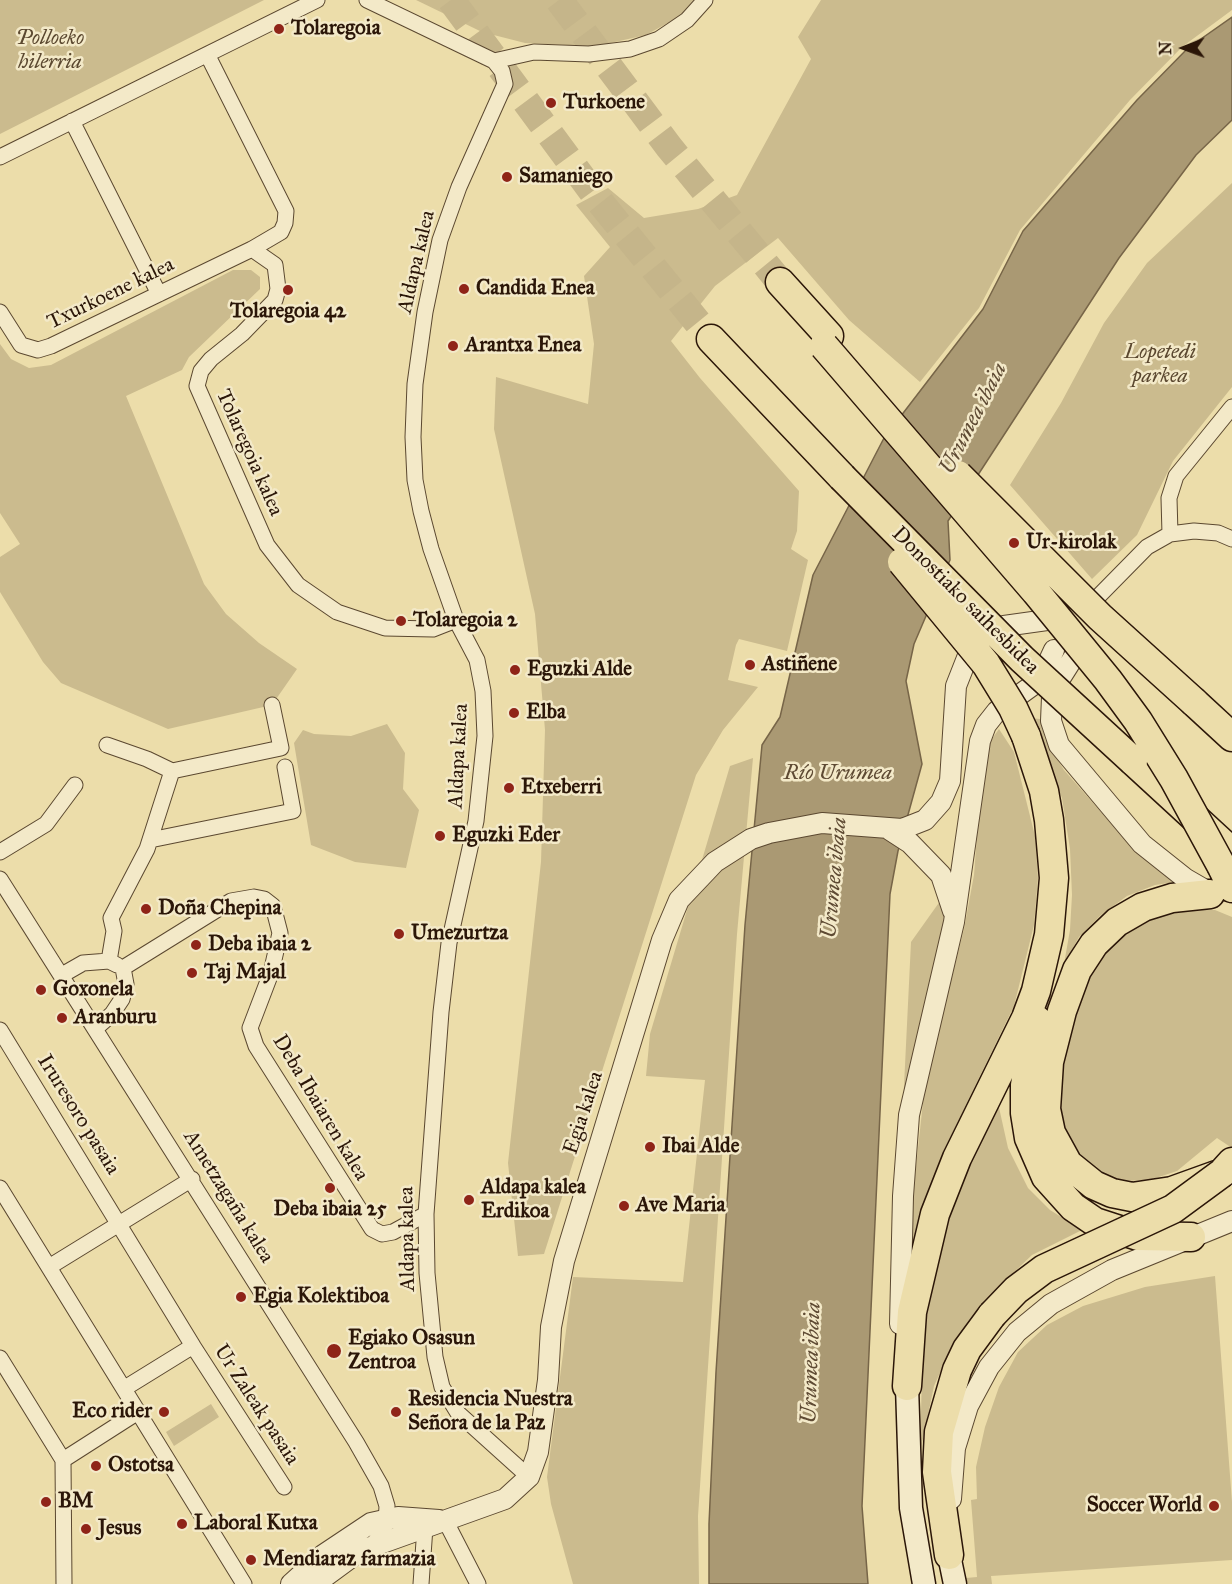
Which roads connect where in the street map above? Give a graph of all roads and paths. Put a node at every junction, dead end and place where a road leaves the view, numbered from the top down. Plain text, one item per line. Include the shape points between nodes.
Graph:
1 (317, 0) edge
2 (367, 0) edge
3 (705, 0) edge
4 (208, 56) junction
5 (494, 61) junction
6 (72, 121) junction
7 (0, 157) edge
8 (252, 249) junction
9 (780, 282) tunnel mouth
10 (159, 294) junction
11 (0, 312) edge
12 (711, 339) tunnel mouth
13 (827, 341) junction
14 (1232, 407) edge
15 (842, 477) junction
16 (1170, 534) junction
17 (1232, 539) edge
18 (1085, 610) junction
19 (456, 620) junction
20 (1047, 620) junction
21 (1054, 650) junction
22 (1075, 655) junction
23 (272, 705) dead end
24 (1232, 737) edge
25 (107, 745) dead end
26 (285, 767) dead end
27 (172, 771) junction
28 (75, 785) dead end
29 (890, 830) junction
30 (150, 840) junction
31 (0, 852) edge
32 (1232, 852) edge
33 (0, 879) edge
34 (1225, 894) edge
35 (954, 922) junction
36 (116, 964) junction
37 (62, 975) junction
38 (1036, 991) junction
39 (96, 1028) junction
40 (0, 1030) edge
41 (1227, 1167) edge
42 (192, 1179) junction
43 (0, 1188) edge
44 (6, 1210) edge
45 (426, 1214) junction
46 (1232, 1221) edge
47 (120, 1223) junction
48 (1191, 1237) junction
49 (49, 1267) junction
50 (193, 1346) junction
51 (0, 1358) edge
52 (907, 1386) junction
53 (125, 1388) junction
54 (138, 1412) junction
55 (63, 1460) junction
56 (529, 1477) junction
57 (284, 1487) dead end
58 (387, 1519) junction
59 (445, 1520) junction
60 (425, 1527) junction
61 (373, 1545) junction
62 (948, 1555) junction
63 (64, 1584) edge
64 (244, 1584) edge
65 (291, 1584) edge
66 (315, 1584) edge
67 (421, 1584) edge
68 (478, 1584) edge
69 (924, 1584) edge
70 (955, 1584) edge

1 - 4 street
2 - 5 street
3 - 5 street via 687,20 658,39 630,49 589,54 534,52
4 - 6 street
4 - 8 street via 286,211 281,232
5 - 19 street, Aldapa kalea via 505,84 459,187 441,240 415,384 417,490 431,549
6 - 7 street
6 - 10 street
8 - 10 street, Txurkoene kalea
8 - 19 street, Tolaregoia kalea via 275,265 275,300 211,359 201,371 197,386 267,545 298,585 338,612 386,628 433,629
9 - 13 highway
10 - 11 street, Txurkoene kalea via 38,350 21,345
12 - 15 highway, Donostiako saihesbidea
13 - 24 highway, bridge via 1100,617
13 - 34 highway, bridge via 1138,721 1174,779
14 - 16 street via 1176,476 1169,498
15 - 32 highway, Donostiako saihesbidea, bridge via 1022,659
15 - 38 highway, bridge via 859,510 986,664 1026,736 1047,810 1054,878 1049,935
16 - 17 street via 1194,531
16 - 18 street via 1147,547
18 - 20 street via 1064,606
18 - 22 street via 1094,623 1094,638
19 - 45 street, Aldapa kalea via 477,660 485,736 476,821 449,943
20 - 21 street via 1045,636
20 - 29 street via 1004,626 984,637 969,653 956,686 950,781 941,802 925,820
21 - 22 street
21 - 35 street via 1040,680 997,711 986,724 980,741
22 - 34 street via 1052,697 1051,721 1059,745 1142,844 1186,879
23 - 27 street via 281,748
25 - 27 street
26 - 30 street via 293,811
27 - 30 street
28 - 31 street via 46,824
29 - 35 street via 929,860 946,885
29 - 56 street, Egia kalea via 843,823 802,825 751,840 716,862 690,886 669,919 556,1293 539,1445
30 - 36 street via 111,918
33 - 37 street, Ametzagaña kalea
34 - 41 highway via 1172,897 1143,907 1117,922 1094,944 1077,970 1054,1039 1046,1109 1058,1151 1068,1164 1094,1185 1112,1193 1132,1197 1156,1195
35 - 52 street via 916,1078 905,1151 900,1349
36 - 37 street, Deba Ibaiaren kalea via 83,963
36 - 39 street via 126,984 122,999
36 - 45 street, Deba Ibaiaren kalea via 231,902 254,897 273,906 280,933 271,973 250,1028 256,1046 372,1229 382,1234 393,1232
37 - 39 street, Ametzagaña kalea
38 - 48 highway via 1037,1018 1024,1113 1029,1138 1046,1177 1073,1207 1095,1222 1138,1236
38 - 52 highway via 1016,1041 952,1168 935,1214 912,1312
39 - 42 street, Ametzagaña kalea
40 - 47 street, Iruresoro pasaia
41 - 62 highway, bridge via 1173,1209 1044,1269 1016,1290 967,1349 939,1432 937,1472
42 - 47 street
42 - 58 street, Ametzagaña kalea via 356,1442 386,1496
43 - 44 street
44 - 49 street
45 - 56 street, Aldapa kalea via 427,1273 435,1357 442,1387 458,1413
46 - 48 street
47 - 49 street
47 - 50 street, Iruresoro pasaia
48 - 62 street via 1070,1292 1033,1317 1002,1349 978,1386 961,1426 952,1470 954,1535
49 - 53 street
50 - 53 street
50 - 57 street, Ur Zaleak pasaia
51 - 55 street
52 - 69 main road via 911,1508
53 - 54 street
54 - 55 street
54 - 64 street
55 - 63 street
56 - 59 street via 505,1499
58 - 59 street
58 - 61 street
58 - 65 street via 371,1523 346,1539
59 - 60 street
59 - 68 street
60 - 61 street
60 - 67 street
61 - 66 street via 348,1557
62 - 70 main road

